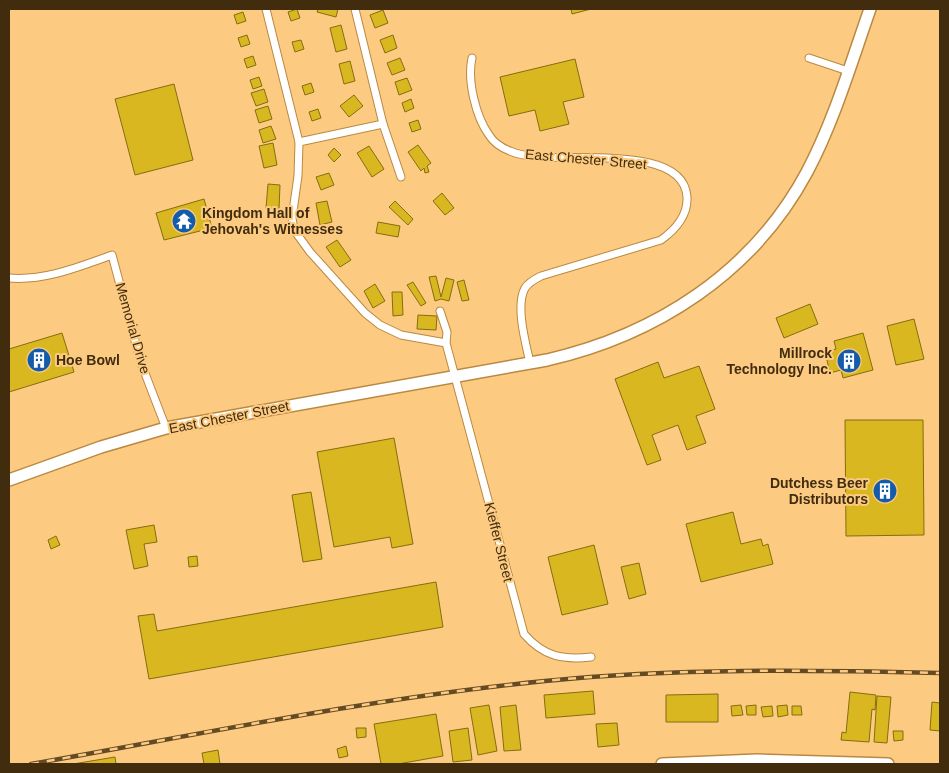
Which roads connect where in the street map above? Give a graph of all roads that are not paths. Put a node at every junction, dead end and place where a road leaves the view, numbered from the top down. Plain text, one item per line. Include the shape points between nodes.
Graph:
1 (266, 9) edge
2 (355, 9) edge
3 (870, 9) edge
4 (472, 58) dead end
5 (809, 58) dead end
6 (848, 71) junction
7 (383, 124) junction
8 (299, 142) junction
9 (400, 177) dead end
10 (9, 278) edge
11 (440, 311) dead end
12 (446, 343) junction
13 (530, 363) junction
14 (456, 376) junction
15 (166, 428) junction
16 (9, 480) edge
17 (591, 657) dead end
18 (662, 764) edge
19 (888, 764) edge

1 - 8 street
2 - 7 street
3 - 6 main road, East Chester Street
4 - 13 street, East Chester Street via 470,68 482,122 489,136 499,145 525,155 592,157 651,164 675,173 686,191 684,215 674,231 661,240 541,276 526,286 521,302
5 - 6 street
6 - 13 main road, East Chester Street via 816,153 797,189 761,238 732,268 688,302 640,330 598,347
7 - 8 street
7 - 9 street
8 - 12 street via 292,218 294,230 310,252 365,313 380,325 401,335
10 - 15 street, Memorial Drive via 55,274 112,255 141,363
11 - 12 street, Kieffer Street
12 - 14 street, Kieffer Street
13 - 14 main road, East Chester Street
14 - 15 main road, East Chester Street
14 - 17 street, Kieffer Street via 524,634 540,649 558,658
15 - 16 main road, East Chester Street via 101,446
18 - 19 main road via 757,760

